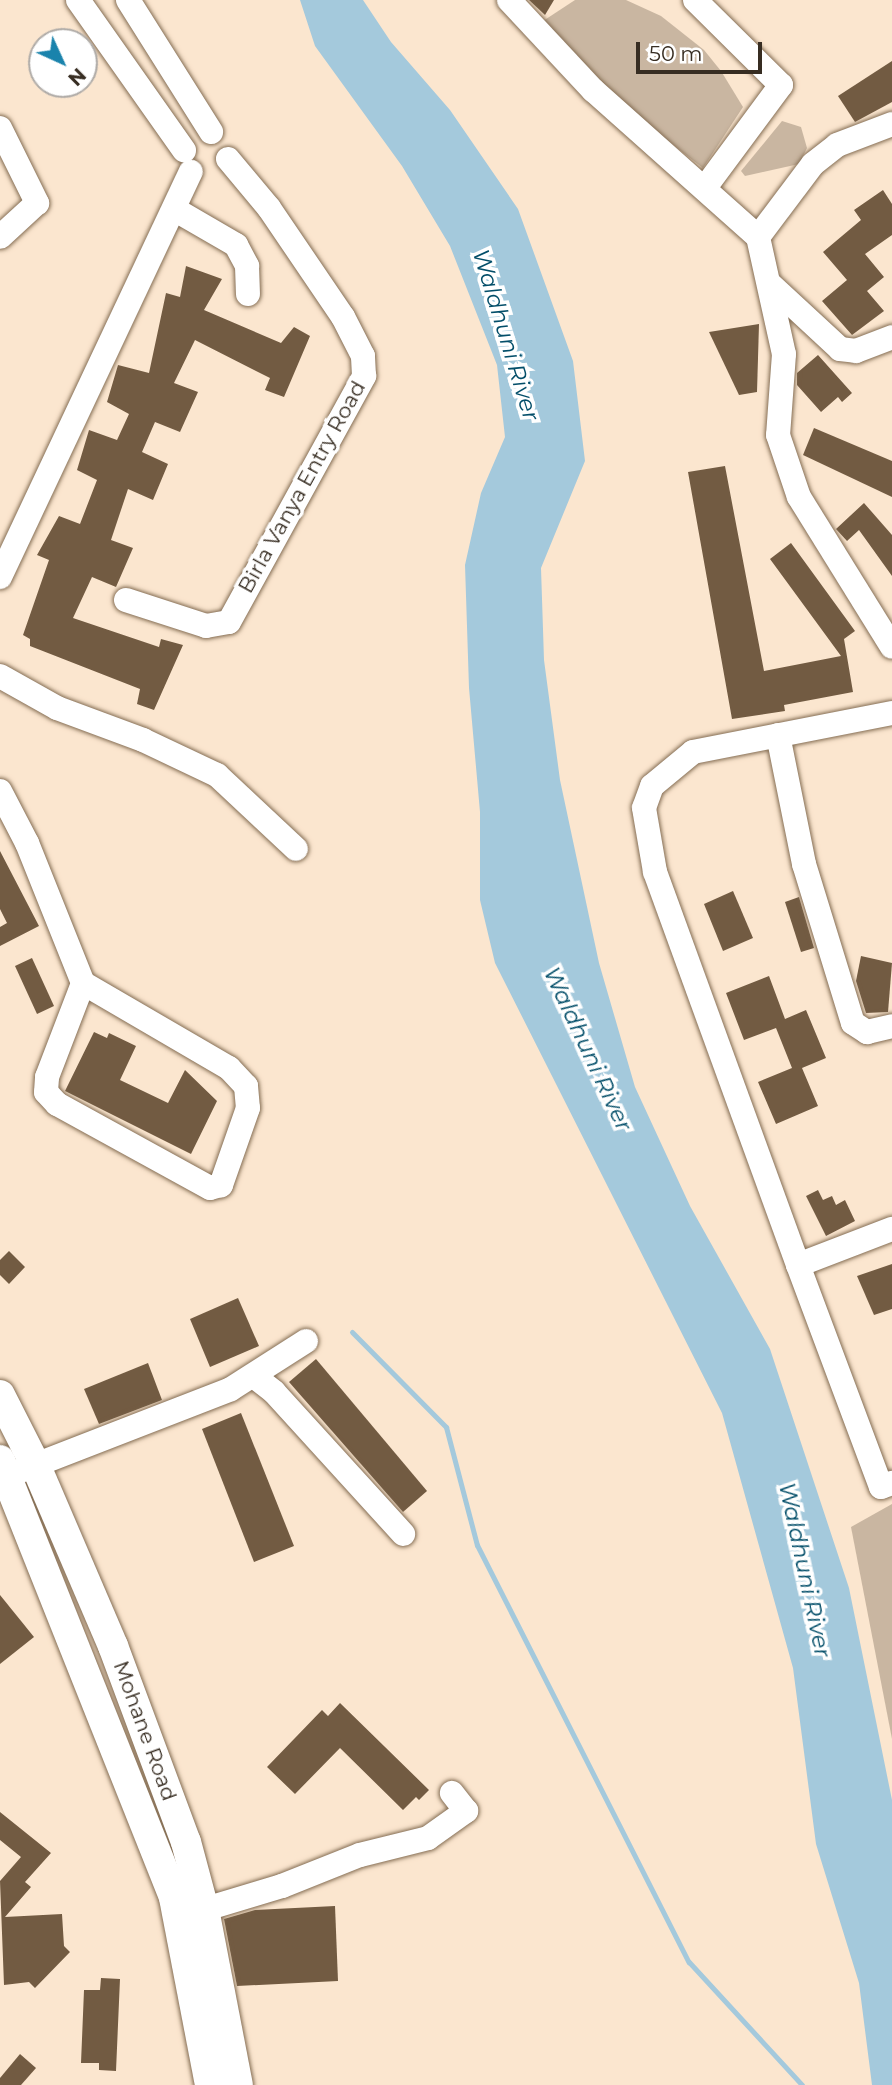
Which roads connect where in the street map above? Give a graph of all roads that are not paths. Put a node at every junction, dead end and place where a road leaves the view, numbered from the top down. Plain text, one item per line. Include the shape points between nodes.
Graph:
1 (78, 0) edge
2 (128, 0) edge
3 (490, 0) edge
4 (509, 0) edge
5 (695, 0) edge
6 (187, 96) junction
7 (159, 117) junction
8 (892, 124) edge
9 (0, 128) edge
10 (212, 132) junction
11 (668, 158) junction
12 (228, 159) junction
13 (188, 161) junction
14 (704, 189) junction
15 (174, 209) junction
16 (0, 237) edge
17 (758, 237) junction
18 (771, 285) junction
19 (248, 294) dead end
20 (892, 337) edge
21 (0, 576) edge
22 (126, 600) dead end
23 (892, 647) edge
24 (0, 676) edge
25 (892, 713) edge
26 (778, 735) junction
27 (0, 791) edge
28 (296, 849) dead end
29 (83, 983) junction
30 (892, 1026) edge
31 (892, 1229) edge
32 (797, 1265) junction
33 (306, 1341) dead end
34 (255, 1377) junction
35 (0, 1395) edge
36 (35, 1464) junction
37 (3, 1473) edge
38 (892, 1483) edge
39 (403, 1534) dead end
40 (452, 1793) dead end
41 (192, 1913) junction
42 (210, 2085) edge
43 (238, 2085) edge

1 - 7 street
2 - 6 street
3 - 11 street via 541,60 632,143 643,152
4 - 11 street via 557,55 652,138
5 - 14 street via 780,85
6 - 7 street
6 - 10 street
7 - 13 street
8 - 17 street via 837,145 813,164
9 - 16 street via 37,203
10 - 12 street via 227,145
10 - 13 street via 192,137
11 - 14 street
12 - 13 street via 213,176
12 - 22 street, Birla Vanya Entry Road via 269,208 343,317 363,356 364,376 229,622 206,626
13 - 15 street
14 - 17 street
15 - 19 street via 236,245 247,266
15 - 21 street
17 - 18 street
18 - 20 street via 840,349 856,351
18 - 23 street via 784,354 778,435 799,497
24 - 28 street via 57,708 143,740 217,775
25 - 26 street
26 - 30 street via 804,864 853,1023 867,1032
26 - 32 street via 693,752 672,765 652,786 644,808 644,827 655,872
27 - 29 street via 27,843
29 - 29 street via 229,1068 246,1086 248,1108 221,1185 210,1188 57,1104 46,1092 47,1077
31 - 32 street
32 - 38 street via 881,1487
33 - 34 street
34 - 36 street
34 - 39 street via 274,1392
35 - 36 main road, Mohane Road
36 - 37 street
36 - 41 main road, Mohane Road via 113,1646 186,1842
37 - 41 main road, Mohane Road
40 - 41 street via 466,1811 428,1838 360,1855 282,1886
41 - 42 main road, Mohane Road
41 - 43 main road, Mohane Road

